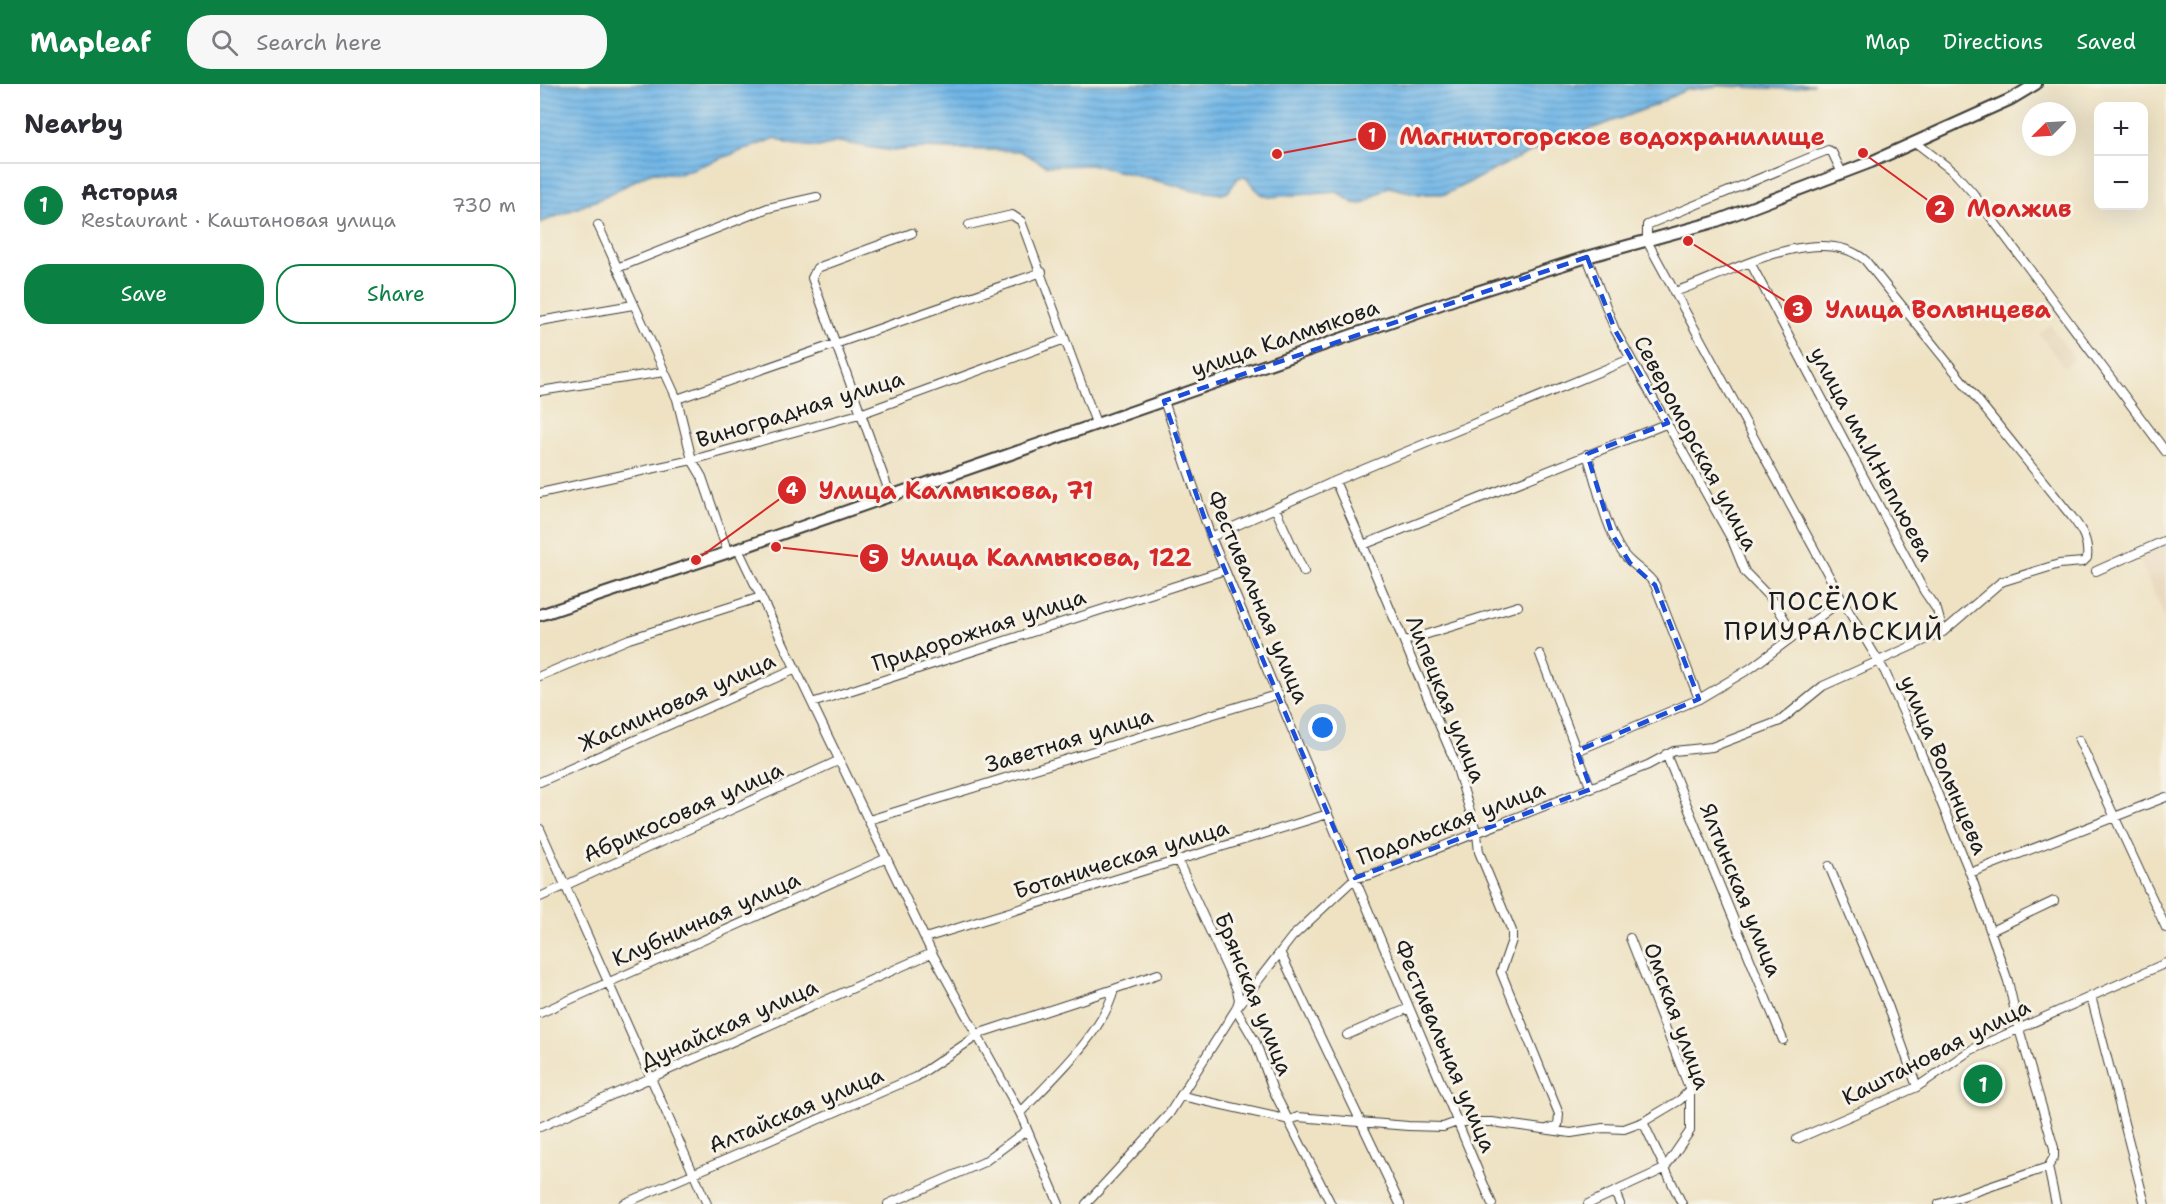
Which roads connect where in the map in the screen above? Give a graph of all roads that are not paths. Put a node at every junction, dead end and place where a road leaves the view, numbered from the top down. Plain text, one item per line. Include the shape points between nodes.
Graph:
1 (2036, 84) edge
2 (1916, 142) junction
3 (1842, 173) junction
4 (817, 196) dead end
5 (598, 225) dead end
6 (969, 225) dead end
7 (912, 233) dead end
8 (1647, 241) junction
9 (1587, 257) junction
10 (1751, 264) junction
11 (617, 268) junction
12 (1042, 272) junction
13 (1674, 292) junction
14 (633, 304) junction
15 (540, 321) edge
16 (1065, 339) junction
17 (837, 344) junction
18 (1630, 359) junction
19 (664, 372) junction
20 (540, 391) edge
21 (676, 399) junction
22 (1164, 400) junction
23 (863, 413) junction
24 (1096, 423) junction
25 (1668, 423) junction
26 (2166, 452) edge
27 (1587, 454) junction
28 (692, 460) junction
29 (1335, 481) junction
30 (540, 494) edge
31 (890, 494) junction
32 (1275, 508) junction
33 (1211, 537) junction
34 (2166, 540) edge
35 (1363, 545) junction
36 (733, 551) junction
37 (1225, 570) junction
38 (2096, 571) dead end
39 (1304, 572) dead end
40 (761, 597) junction
41 (1842, 600) junction
42 (1518, 606) dead end
43 (540, 615) edge
44 (1942, 632) junction
45 (1793, 634) junction
46 (1405, 641) junction
47 (1540, 654) dead end
48 (1878, 660) junction
49 (796, 669) junction
50 (540, 676) edge
51 (1279, 694) junction
52 (1699, 699) junction
53 (812, 703) junction
54 (2079, 740) dead end
55 (1577, 751) junction
56 (1666, 754) junction
57 (840, 760) junction
58 (540, 782) edge
59 (1591, 789) junction
60 (2166, 797) edge
61 (1329, 814) junction
62 (2114, 817) junction
63 (869, 820) junction
64 (540, 829) edge
65 (1477, 834) junction
66 (887, 858) junction
67 (1178, 861) junction
68 (1829, 866) dead end
69 (1970, 873) junction
70 (1355, 878) junction
71 (565, 886) junction
72 (540, 897) edge
73 (2054, 901) dead end
74 (2166, 928) edge
75 (1991, 931) junction
76 (925, 938) junction
77 (1630, 938) dead end
78 (1280, 952) junction
79 (932, 953) junction
80 (2166, 963) edge
81 (1158, 974) dead end
82 (607, 983) junction
83 (1114, 989) junction
84 (2091, 996) junction
85 (1409, 1008) junction
86 (1236, 1009) junction
87 (540, 1013) edge
88 (2019, 1029) junction
89 (1347, 1035) dead end
90 (976, 1038) junction
91 (1783, 1040) dead end
92 (650, 1078) junction
93 (1917, 1087) junction
94 (1690, 1090) junction
95 (1182, 1096) junction
96 (1020, 1113) junction
97 (1290, 1119) junction
98 (1362, 1121) junction
99 (1457, 1122) junction
100 (1643, 1122) junction
101 (540, 1127) edge
102 (1547, 1129) junction
103 (1027, 1130) junction
104 (1797, 1138) dead end
105 (2048, 1167) junction
106 (1664, 1169) junction
107 (693, 1173) junction
108 (1615, 1192) junction
109 (624, 1204) edge
110 (708, 1204) edge
111 (888, 1204) edge
112 (1059, 1204) edge
113 (1086, 1204) edge
114 (1331, 1204) edge
115 (1400, 1204) edge
116 (1492, 1204) edge
117 (1588, 1204) edge
118 (1620, 1204) edge
119 (1682, 1204) edge
120 (1939, 1204) edge
121 (2056, 1204) edge
122 (2145, 1204) edge

1 - 2 main road, улица Калмыкова
2 - 3 main road, улица Калмыкова
2 - 26 street via 1972,192
3 - 8 main road, улица Калмыкова via 1714,222
3 - 8 street via 1828,150 1647,225
4 - 11 street via 768,208
5 - 11 street
6 - 12 street via 1017,217
7 - 17 street via 813,272 815,288
8 - 9 main road, улица Калмыкова
8 - 13 street, улица Волынцева
9 - 18 street, Североморская улица via 1607,314
9 - 22 main road, улица Калмыкова
10 - 13 street
10 - 44 street, улица им.И.Неплюева via 1937,610
10 - 44 street via 1787,250 1827,246 1844,247 1865,260 2085,538 2087,558 2078,564 2059,564 2001,582
11 - 14 street
12 - 16 street
12 - 17 street, Виноградная улица
13 - 41 street, улица Волынцева
14 - 15 street
14 - 19 street
16 - 23 street, Виноградная улица
16 - 24 street
17 - 21 street, Виноградная улица
17 - 23 street
18 - 25 street, Североморская улица
18 - 29 street
19 - 20 street
19 - 21 street
21 - 28 street
22 - 24 main road, улица Калмыкова
22 - 33 street, Фестивальная улица
23 - 28 street, Виноградная улица
23 - 31 street
24 - 31 main road, улица Калмыкова
25 - 27 street
25 - 45 street, Североморская улица via 1732,540 1745,572 1776,603
27 - 35 street
27 - 52 street via 1612,534 1630,564 1656,585
28 - 30 street, Виноградная улица
28 - 36 street
29 - 32 street
29 - 35 street, Липецкая улица
31 - 36 main road, улица Калмыкова
32 - 33 street
32 - 39 street
33 - 37 street, Фестивальная улица
34 - 38 street
35 - 46 street, Липецкая улица
36 - 40 street
36 - 43 main road, улица Калмыкова
37 - 51 street, Фестивальная улица
37 - 53 street, Придорожная улица
40 - 49 street
40 - 50 street via 629,639
41 - 45 street
41 - 48 street, улица Волынцева
42 - 46 street
44 - 48 street
45 - 52 street via 1750,668
46 - 65 street, Липецкая улица via 1455,762
47 - 55 street
48 - 56 street, Подольская улица via 1823,686 1780,721 1712,747
48 - 69 street, улица Волынцева
49 - 53 street
49 - 58 street, Жасминовая улица
51 - 61 street, Фестивальная улица
51 - 63 street, Заветная улица
52 - 55 street
53 - 57 street
54 - 62 street
55 - 59 street
56 - 59 street, Подольская улица
56 - 91 street, Ялтинская улица
57 - 63 street
57 - 71 street, Абрикосовая улица
59 - 65 street, Подольская улица
60 - 62 street
61 - 67 street, Ботаническая улица
61 - 70 street, Фестивальная улица
62 - 69 street
62 - 74 street
63 - 66 street
64 - 71 street
65 - 70 street, Подольская улица
65 - 102 street, Липецкая улица via 1479,852 1513,936 1501,972 1560,1119 1558,1125
66 - 76 street
66 - 82 street, Клубничная улица
67 - 76 street, Ботаническая улица
67 - 86 street, Брянская улица via 1237,990
68 - 93 street via 1889,1008
69 - 75 street, улица Волынцева
70 - 78 street, Подольская улица
70 - 85 street, Фестивальная улица
71 - 72 street, Абрикосовая улица
71 - 82 street
73 - 75 street
75 - 88 street, улица Волынцева
76 - 79 street
77 - 94 street, Омская улица
78 - 86 street, Подольская улица
78 - 98 street
79 - 90 street
79 - 92 street, Дунайская улица
80 - 84 street, Каштановая улица
81 - 83 street, Алтайская улица
82 - 87 street, Клубничная улица
82 - 92 street
83 - 90 street, Алтайская улица
83 - 96 street via 1101,1018 1059,1075
84 - 88 street, Каштановая улица
84 - 122 street
85 - 89 street
85 - 99 street, Фестивальная улица
86 - 95 street, Подольская улица
86 - 97 street, Брянская улица
88 - 93 street, Каштановая улица via 1971,1050
88 - 105 street, улица Волынцева via 2054,1148
90 - 96 street
90 - 107 street, Алтайская улица via 906,1082
92 - 101 street, Дунайская улица
92 - 107 street
93 - 104 street, Каштановая улица
94 - 100 street
94 - 106 street, Омская улица via 1690,1131
95 - 97 street
95 - 113 street, Подольская улица via 1150,1137
96 - 103 street
97 - 98 street
97 - 114 street, Брянская улица
98 - 99 street via 1443,1127
98 - 115 street
99 - 102 street
99 - 116 street, Фестивальная улица
100 - 102 street via 1624,1129 1571,1133
100 - 106 street
103 - 111 street via 984,1162
103 - 112 street
105 - 120 street
105 - 121 street, улица Волынцева
106 - 108 street
106 - 119 street
107 - 109 street, Алтайская улица
107 - 110 street
108 - 117 street
108 - 118 street

